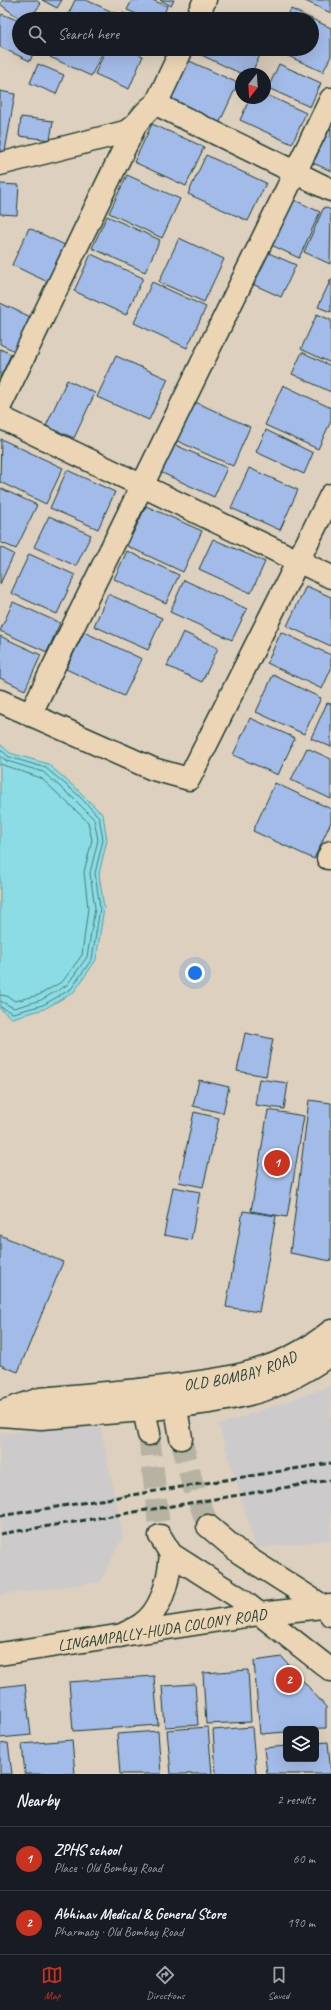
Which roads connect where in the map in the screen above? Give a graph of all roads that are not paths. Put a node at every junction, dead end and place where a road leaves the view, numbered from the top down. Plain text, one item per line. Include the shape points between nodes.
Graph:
1 (205, 0) edge
2 (199, 12) edge
3 (179, 56) edge
4 (331, 99) edge
5 (156, 104) junction
6 (134, 128) junction
7 (0, 164) edge
8 (294, 172) junction
9 (331, 190) edge
10 (0, 406) edge
11 (0, 417) edge
12 (143, 486) junction
13 (331, 495) edge
14 (298, 561) junction
15 (331, 577) edge
16 (0, 701) edge
17 (30, 715) junction
18 (331, 1331) edge
19 (331, 1354) edge
20 (172, 1385) junction
21 (142, 1400) junction
22 (176, 1406) junction
23 (0, 1414) edge
24 (149, 1434) tunnel mouth
25 (181, 1438) tunnel mouth
26 (208, 1526) tunnel mouth
27 (329, 1610) edge
28 (259, 1614) junction
29 (120, 1636) junction
30 (0, 1654) edge
31 (331, 1670) edge

1 - 2 street
3 - 5 street
4 - 8 street
5 - 6 street via 150,107
5 - 8 street
6 - 7 street
6 - 10 street
8 - 9 street
8 - 12 street
11 - 12 street
12 - 14 street
12 - 17 street
13 - 14 street
14 - 15 street
14 - 17 street via 189,779 152,769
16 - 17 street
18 - 20 street, OLD BOMBAY ROAD via 291,1358 266,1369 237,1376
19 - 22 street, OLD BOMBAY ROAD via 294,1377 266,1389
20 - 21 street, OLD BOMBAY ROAD
20 - 22 street
21 - 22 street, OLD BOMBAY ROAD
21 - 23 street via 41,1418
21 - 24 street
22 - 25 street
26 - 27 street via 240,1553
27 - 28 street, LINGAMPALLY-HUDA COLONY ROAD
28 - 29 street, LINGAMPALLY-HUDA COLONY ROAD
28 - 29 street via 166,1545 169,1574 162,1596 142,1624
28 - 31 street
29 - 30 street, LINGAMPALLY-HUDA COLONY ROAD

